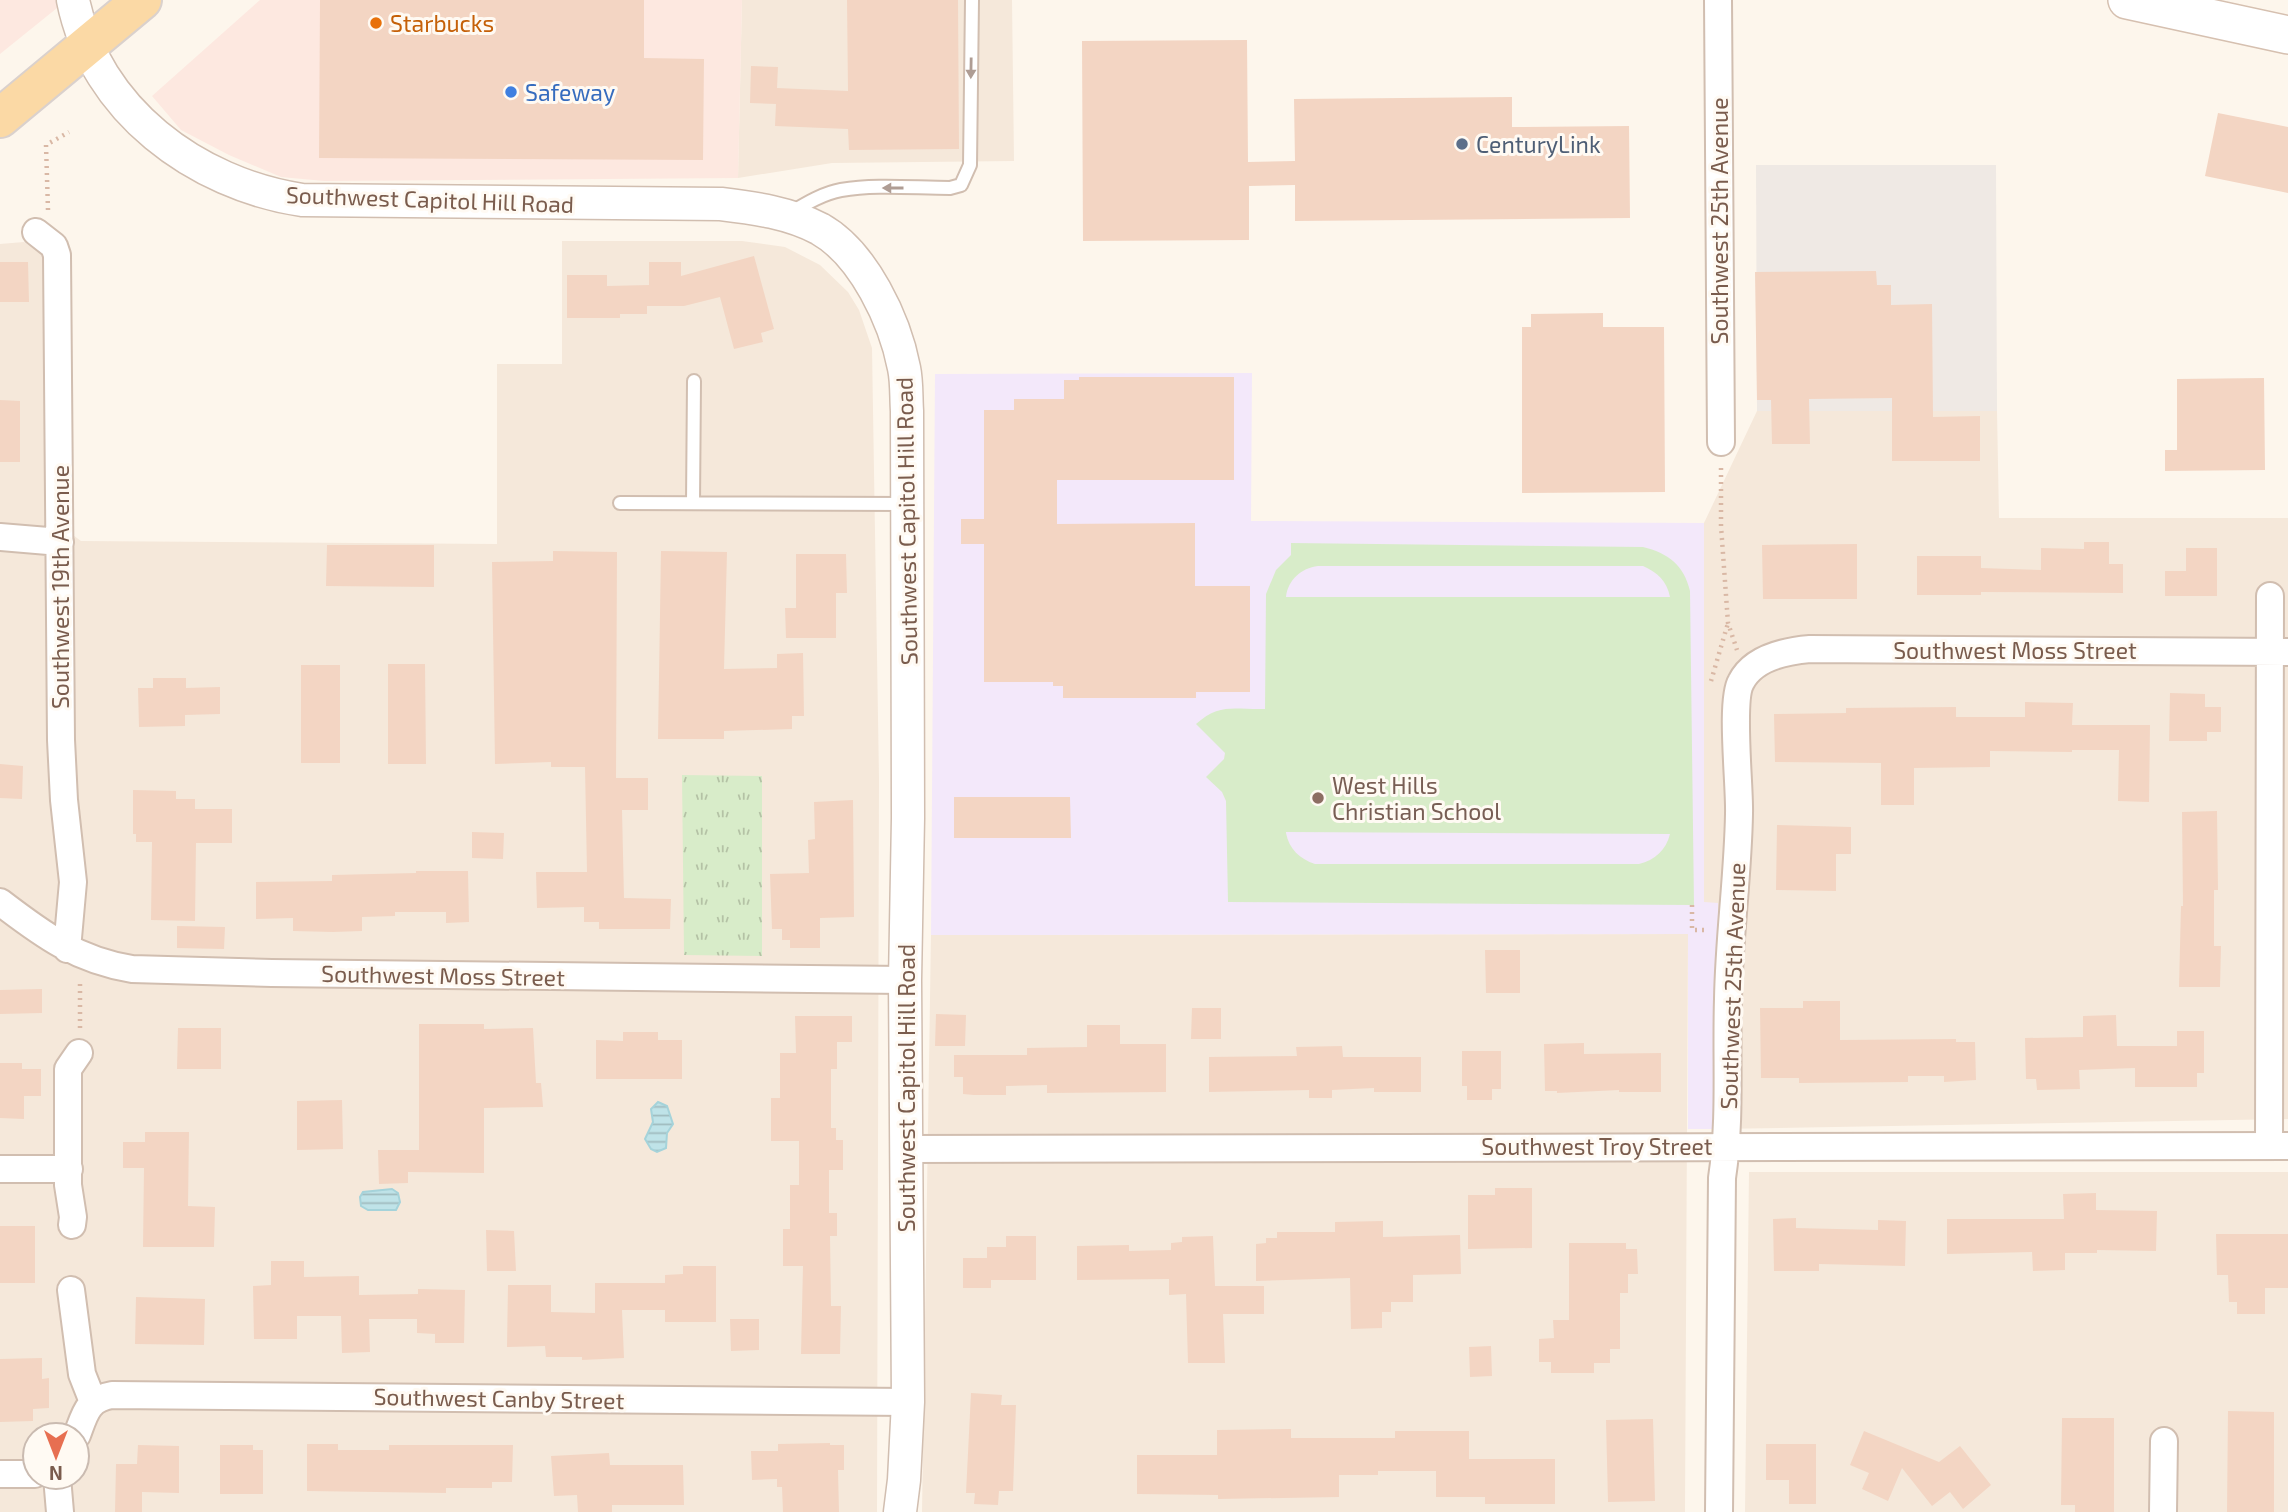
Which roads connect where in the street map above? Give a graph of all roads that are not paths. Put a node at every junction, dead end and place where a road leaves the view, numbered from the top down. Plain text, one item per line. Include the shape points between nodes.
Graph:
1 (73, 0) edge
2 (142, 0) edge
3 (972, 0) edge
4 (1718, 0) edge
5 (2127, 0) edge
6 (2288, 35) edge
7 (88, 46) junction
8 (0, 118) edge
9 (785, 215) junction
10 (36, 232) road end
11 (694, 381) dead end
12 (1721, 442) road end
13 (620, 503) dead end
14 (693, 503) junction
15 (907, 504) junction
16 (0, 537) edge
17 (60, 542) junction
18 (2270, 596) dead end
19 (2279, 652) edge
20 (1747, 673) joint
21 (0, 902) edge
22 (67, 949) junction
23 (905, 980) junction
24 (79, 1053) road end
25 (1727, 1146) junction
26 (2278, 1146) edge
27 (906, 1149) junction
28 (0, 1169) edge
29 (69, 1169) junction
30 (72, 1225) dead end
31 (71, 1290) dead end
32 (93, 1402) junction
33 (908, 1402) junction
34 (82, 1421) edge
35 (2164, 1441) dead end
36 (0, 1474) edge
37 (21, 1474) edge
38 (58, 1491) edge
39 (60, 1512) edge
40 (900, 1512) edge
41 (1719, 1512) edge
42 (2163, 1512) edge

1 - 7 street
2 - 7 main road
3 -> 9 lane via 970,165 961,185 839,190
4 - 12 street, Southwest 25th Avenue
5 - 6 main road
7 - 8 main road
7 - 9 street, Southwest Capitol Hill Road via 120,101 162,140 200,167 281,197 721,204
9 - 15 street, Southwest Capitol Hill Road via 835,239 871,284 892,325 905,370
10 - 17 street, Southwest 19th Avenue via 54,246 57,255
11 - 14 lane
13 - 14 lane
14 - 15 lane
15 - 23 street, Southwest Capitol Hill Road
16 - 17 street
17 - 22 street, Southwest 19th Avenue via 62,762 74,882
18 - 19 street
19 - 20 street, Southwest Moss Street via 1810,649 1772,657
19 - 26 street
20 - 25 street, Southwest 25th Avenue via 1737,692 1740,814 1728,998
21 - 22 street, Southwest Moss Street
22 - 23 street, Southwest Moss Street via 112,965 151,970
23 - 27 street, Southwest Capitol Hill Road
24 - 29 street via 68,1069
25 - 26 street, Southwest Troy Street
25 - 27 street, Southwest Troy Street
25 - 41 street, Southwest 25th Avenue via 1722,1178
27 - 33 street, Southwest Capitol Hill Road
28 - 29 street
29 - 30 street
31 - 32 street via 82,1374
32 - 33 street, Southwest Canby Street via 112,1395
32 - 34 street
33 - 40 street, Southwest Capitol Hill Road
35 - 42 street
36 - 37 street
38 - 39 street

